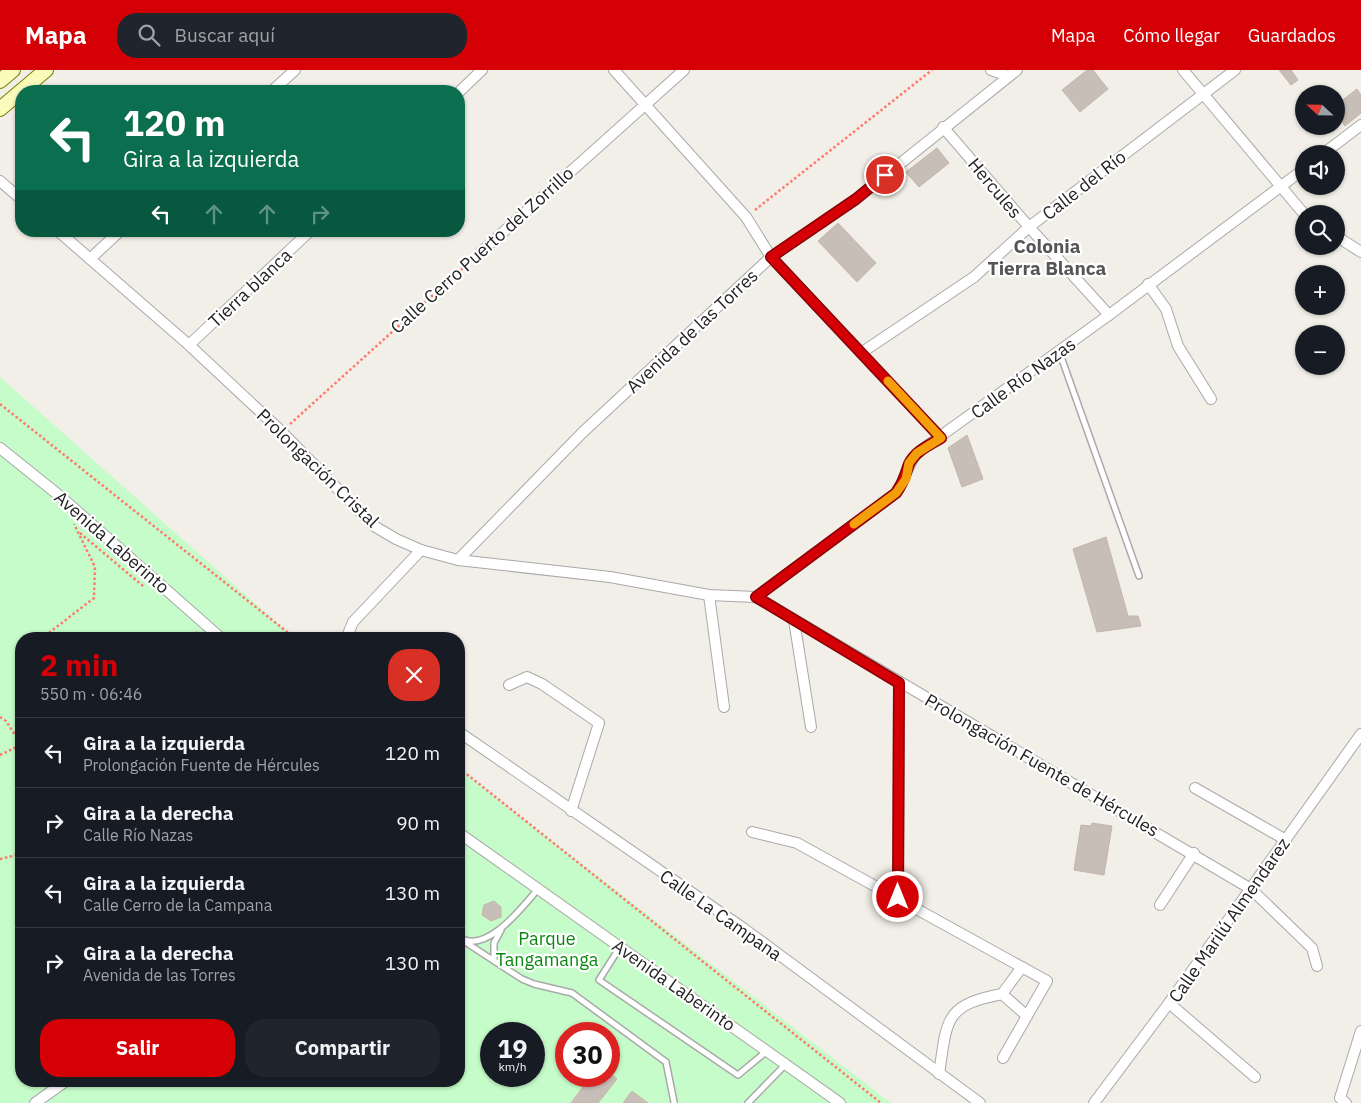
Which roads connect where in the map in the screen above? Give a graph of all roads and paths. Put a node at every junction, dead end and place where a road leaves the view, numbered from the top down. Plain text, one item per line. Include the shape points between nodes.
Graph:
1 (14, 70) edge
2 (46, 70) edge
3 (295, 70) edge
4 (482, 70) edge
5 (614, 70) edge
6 (684, 70) edge
7 (932, 70) edge
8 (991, 70) edge
9 (1183, 70) edge
10 (1235, 70) edge
11 (1012, 73) edge
12 (0, 81) edge
13 (28, 85) edge
14 (279, 85) edge
15 (465, 86) edge
16 (1203, 94) junction
17 (15, 96) edge
18 (644, 104) junction
19 (0, 109) edge
20 (1361, 125) edge
21 (943, 127) junction
22 (1335, 145) edge
23 (1295, 176) edge
24 (0, 180) edge
25 (1280, 187) junction
26 (15, 194) edge
27 (1296, 205) edge
28 (746, 218) junction
29 (1029, 227) junction
30 (65, 237) edge
31 (114, 237) edge
32 (304, 237) edge
33 (1345, 240) edge
34 (1358, 246) edge
35 (481, 252) joint
36 (771, 257) junction
37 (90, 259) junction
38 (1148, 284) junction
39 (1109, 315) junction
40 (189, 345) junction
41 (1059, 351) junction
42 (862, 353) junction
43 (1211, 398) dead end
44 (0, 404) edge
45 (282, 432) junction
46 (941, 438) junction
47 (0, 448) edge
48 (73, 523) dead end
49 (78, 532) junction
50 (421, 550) junction
51 (458, 560) junction
52 (1139, 576) dead end
53 (150, 592) dead end
54 (709, 594) junction
55 (756, 597) junction
56 (794, 620) junction
57 (194, 628) dead end
58 (50, 632) edge
59 (197, 632) edge
60 (214, 632) edge
61 (287, 632) edge
62 (349, 632) edge
63 (899, 683) junction
64 (509, 685) dead end
65 (724, 707) dead end
66 (0, 717) edge
67 (811, 728) dead end
68 (1361, 734) edge
69 (15, 735) edge
70 (465, 736) edge
71 (15, 747) edge
72 (0, 755) edge
73 (465, 773) edge
74 (1195, 788) dead end
75 (571, 811) junction
76 (752, 832) dead end
77 (465, 837) edge
78 (1286, 840) junction
79 (1194, 854) junction
80 (15, 855) edge
81 (0, 859) edge
82 (538, 889) junction
83 (1251, 889) junction
84 (898, 897) junction
85 (1160, 905) dead end
86 (506, 925) junction
87 (465, 938) edge
88 (465, 941) edge
89 (620, 947) junction
90 (494, 960) junction
91 (1317, 966) dead end
92 (1022, 967) junction
93 (1002, 994) junction
94 (1169, 1003) junction
95 (1027, 1016) junction
96 (1361, 1031) edge
97 (767, 1050) junction
98 (1003, 1058) dead end
99 (786, 1064) junction
100 (939, 1074) junction
101 (1255, 1077) dead end
102 (58, 1087) edge
103 (674, 1102) edge
104 (35, 1103) edge
105 (748, 1103) edge
106 (840, 1103) edge
107 (881, 1103) edge
108 (980, 1103) edge
109 (1094, 1103) edge
110 (1346, 1103) edge

1 - 12 street
2 - 13 street
3 - 14 street
4 - 15 street
5 - 18 street
6 - 18 street, Calle Cerro Puerto del Zorrillo
7 - 28 path
8 - 11 street
9 - 16 street
10 - 16 street, Calle del Río
11 - 21 street, Avenida de las Torres
16 - 25 street
16 - 29 street, Calle del Río
17 - 19 street
18 - 28 street
18 - 35 street, Calle Cerro Puerto del Zorrillo
20 - 22 street
21 - 29 street, Hercules
21 - 36 street, Avenida de las Torres via 856,199
23 - 25 street, Calle Río Nazas
24 - 26 street
25 - 27 street
25 - 38 street, Calle Río Nazas
28 - 36 street
29 - 39 street, Hercules
29 - 42 street, Calle del Río via 974,277
30 - 37 street, Prolongación Cristal
31 - 37 street
32 - 40 street, Tierra blanca
33 - 34 street
35 - 45 path, Calle Cerro Puerto del Zorrillo
36 - 42 street
36 - 51 street, Avenida de las Torres via 582,433
37 - 40 street, Prolongación Cristal
38 - 39 street, Calle Río Nazas
38 - 43 street via 1166,309 1178,346
39 - 41 street, Calle Río Nazas
40 - 45 street, Prolongación Cristal
41 - 46 street, Calle Río Nazas
41 - 52 lane
42 - 46 street
44 - 61 path
45 - 50 street, Prolongación Cristal via 374,526
46 - 55 street, Calle Río Nazas via 917,453 896,493
47 - 60 street, Avenida Laberinto via 61,497
48 - 49 path
49 - 53 path
49 - 58 path via 95,567 94,598
50 - 51 street, Prolongación Cristal
50 - 62 street via 353,622
51 - 54 street, Prolongación Cristal via 610,577
54 - 55 street, Prolongación Cristal
54 - 65 street
55 - 56 street, Prolongación Fuente de Hércules
56 - 63 street, Prolongación Fuente de Hércules
56 - 67 street
57 - 59 path
63 - 79 street, Prolongación Fuente de Hércules
63 - 84 street
64 - 75 street via 527,678 542,684 599,723
66 - 69 path
68 - 78 street, Calle Marilú Almendarez
70 - 75 street, Calle La Campana
71 - 72 path
73 - 107 path
74 - 78 street
75 - 100 street, Calle La Campana via 743,928
76 - 84 street via 797,843
77 - 82 street, Avenida Laberinto
78 - 83 street, Calle Marilú Almendarez
79 - 83 street, Prolongación Fuente de Hércules
79 - 85 street
80 - 81 path
82 - 86 lane
82 - 89 street, Avenida Laberinto
83 - 91 street, Prolongación Fuente de Hércules via 1312,948
83 - 94 street, Calle Marilú Almendarez
84 - 92 street
86 - 87 lane via 479,940
86 - 90 lane via 494,943
88 - 90 lane
89 - 97 street, Avenida Laberinto
89 - 97 lane via 599,980 738,1075
90 - 103 lane via 534,984 572,992 666,1062
92 - 93 street
92 - 95 street via 1046,981
93 - 95 street
93 - 100 street via 975,999 957,1011 946,1027
94 - 101 street
94 - 109 street, Calle Marilú Almendarez
95 - 98 street
96 - 110 street via 1340,1098
97 - 99 street, Avenida Laberinto
99 - 105 lane
99 - 106 street, Avenida Laberinto
100 - 108 street, Calle La Campana
102 - 104 street

